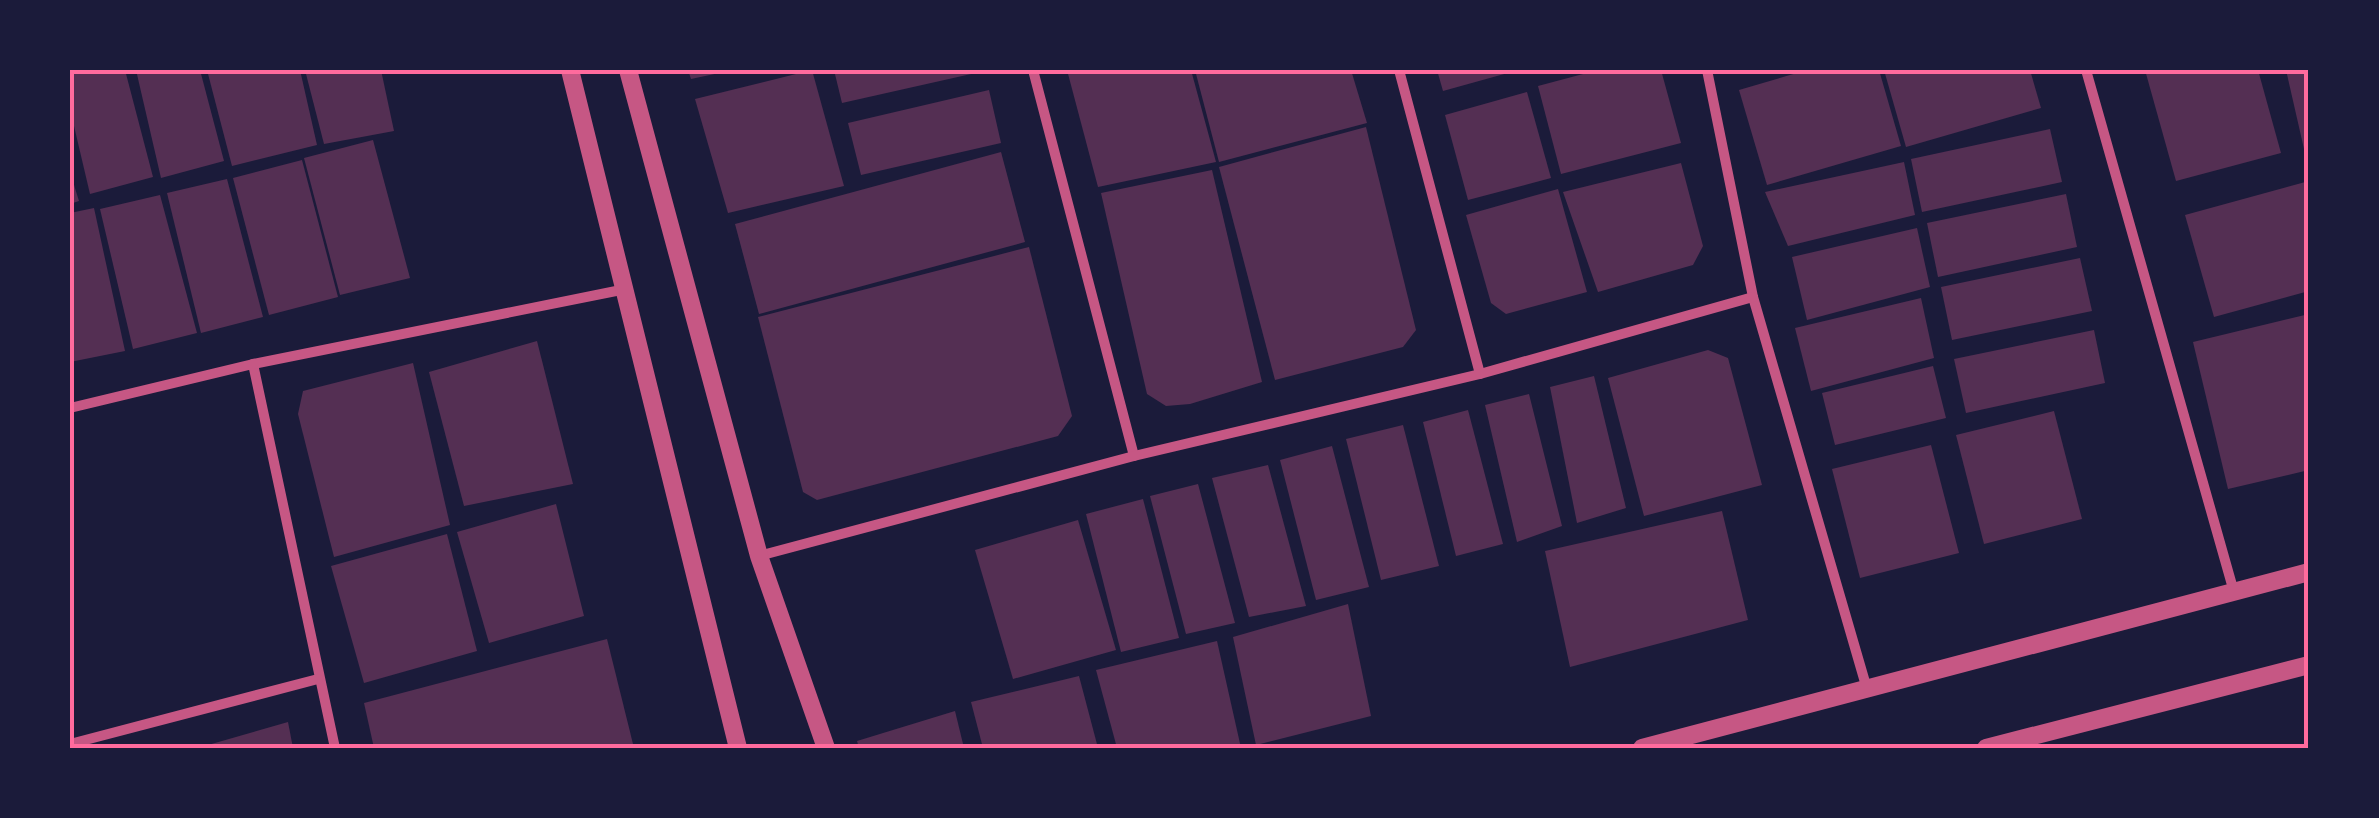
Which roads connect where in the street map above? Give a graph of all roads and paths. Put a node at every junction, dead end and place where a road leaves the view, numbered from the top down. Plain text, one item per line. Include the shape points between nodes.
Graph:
1 (570, 70) edge
2 (628, 70) edge
3 (1033, 70) edge
4 (1399, 70) edge
5 (1707, 70) edge
6 (2086, 70) edge
7 (626, 290) junction
8 (1753, 297) junction
9 (254, 364) junction
10 (1480, 374) junction
11 (70, 408) edge
12 (1134, 456) junction
13 (759, 556) junction
14 (2309, 572) edge
15 (2234, 592) junction
16 (2309, 665) edge
17 (318, 679) junction
18 (1867, 689) junction
19 (70, 744) edge
20 (335, 748) edge
21 (738, 748) edge
22 (826, 748) edge
23 (1642, 748) edge
24 (1986, 748) edge

1 - 7 street
2 - 13 street
3 - 12 street
4 - 10 street
5 - 8 street
6 - 15 street
7 - 9 street
7 - 21 street
8 - 10 street
8 - 18 street
9 - 11 street
9 - 17 street
10 - 12 street
12 - 13 street
13 - 22 street
14 - 15 street
15 - 18 street
16 - 24 street
17 - 19 street
17 - 20 street
18 - 23 street

